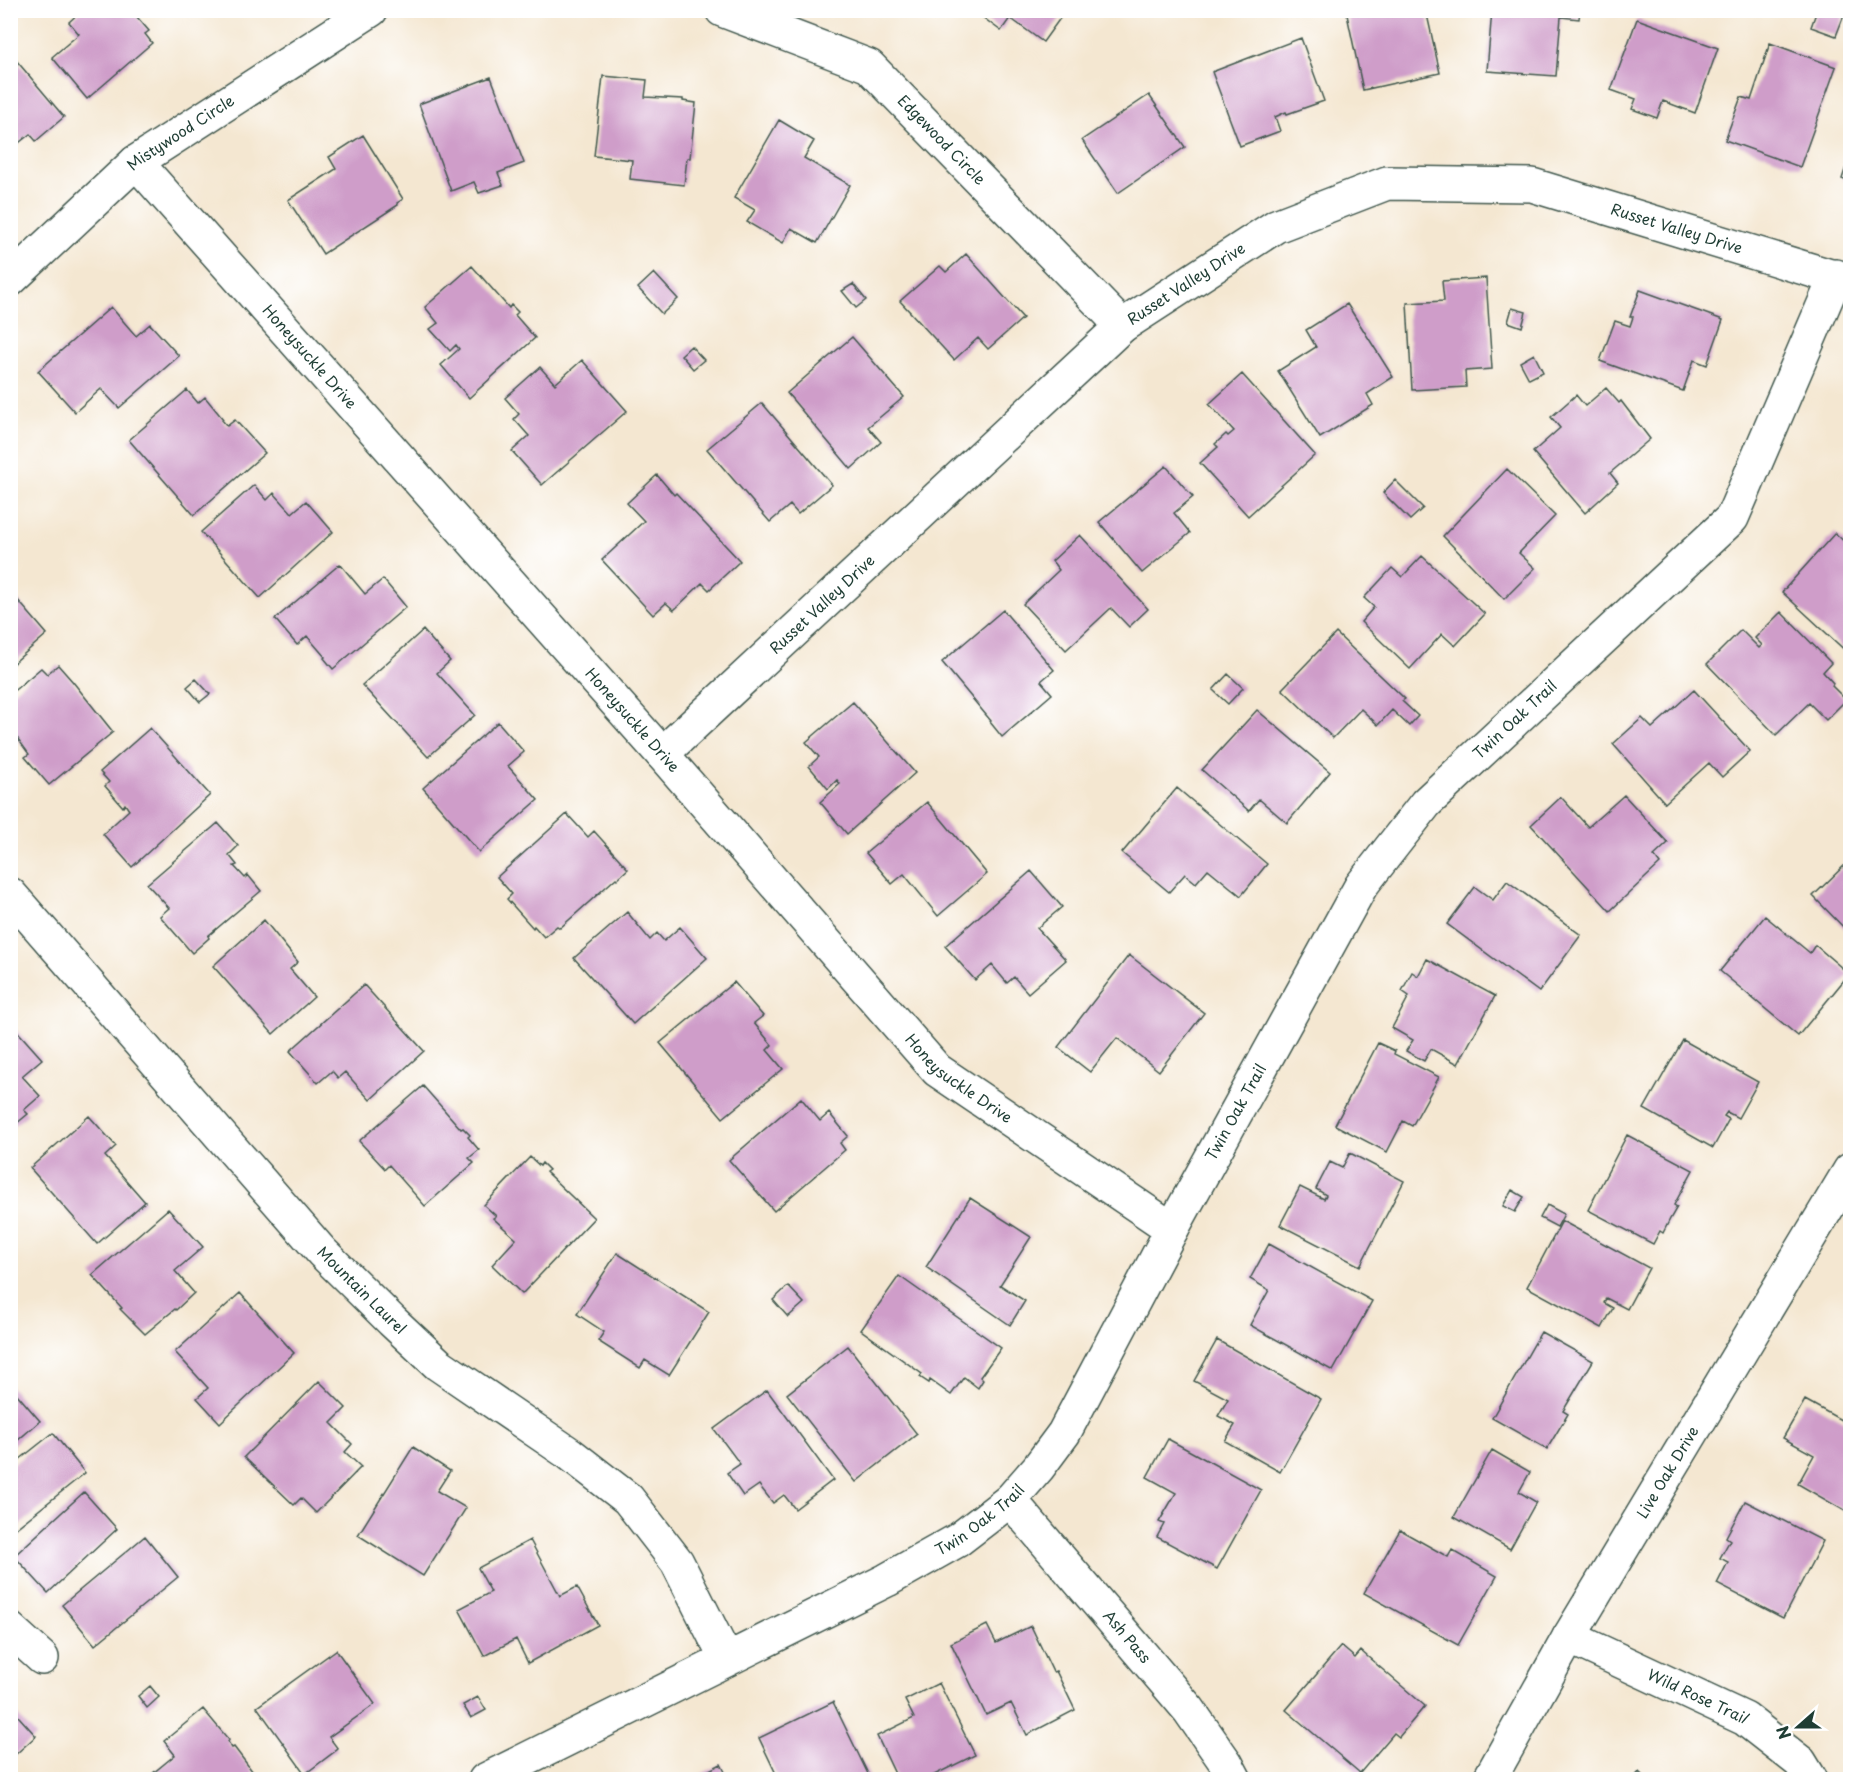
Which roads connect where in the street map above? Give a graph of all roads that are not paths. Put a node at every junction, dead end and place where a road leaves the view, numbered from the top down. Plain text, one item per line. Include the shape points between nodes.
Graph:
1 (371, 10) edge
2 (722, 10) edge
3 (136, 162) junction
4 (1843, 279) edge
5 (10, 280) edge
6 (1122, 326) junction
7 (662, 753) junction
8 (10, 894) edge
9 (1851, 1170) edge
10 (1172, 1229) junction
11 (1010, 1500) junction
12 (10, 1629) edge
13 (1569, 1636) junction
14 (42, 1658) dead end
15 (726, 1659) junction
16 (485, 1779) edge
17 (1235, 1779) edge
18 (1489, 1779) edge
19 (1811, 1779) edge

1 - 3 street, Mistywood Circle
2 - 6 street, Edgewood Circle via 869,66
3 - 5 street, Mistywood Circle
3 - 7 street, Honeysuckle Drive
4 - 6 street, Russet Valley Drive via 1532,185 1387,183 1276,226
4 - 10 street, Twin Oak Trail via 1732,518 1426,803 1397,837 1361,886
6 - 7 street, Russet Valley Drive
7 - 10 street, Honeysuckle Drive via 937,1070
8 - 15 street, Mountain Laurel via 322,1252 392,1322 438,1364 570,1454 628,1499 677,1562
9 - 13 street, Live Oak Drive
10 - 11 street, Twin Oak Trail via 1064,1433
11 - 15 street, Twin Oak Trail via 958,1540 887,1580
11 - 17 street, Ash Pass via 1189,1710
12 - 14 street
13 - 18 street, Live Oak Drive
13 - 19 street, Wild Rose Trail via 1745,1719 1800,1762
15 - 16 street, Twin Oak Trail

